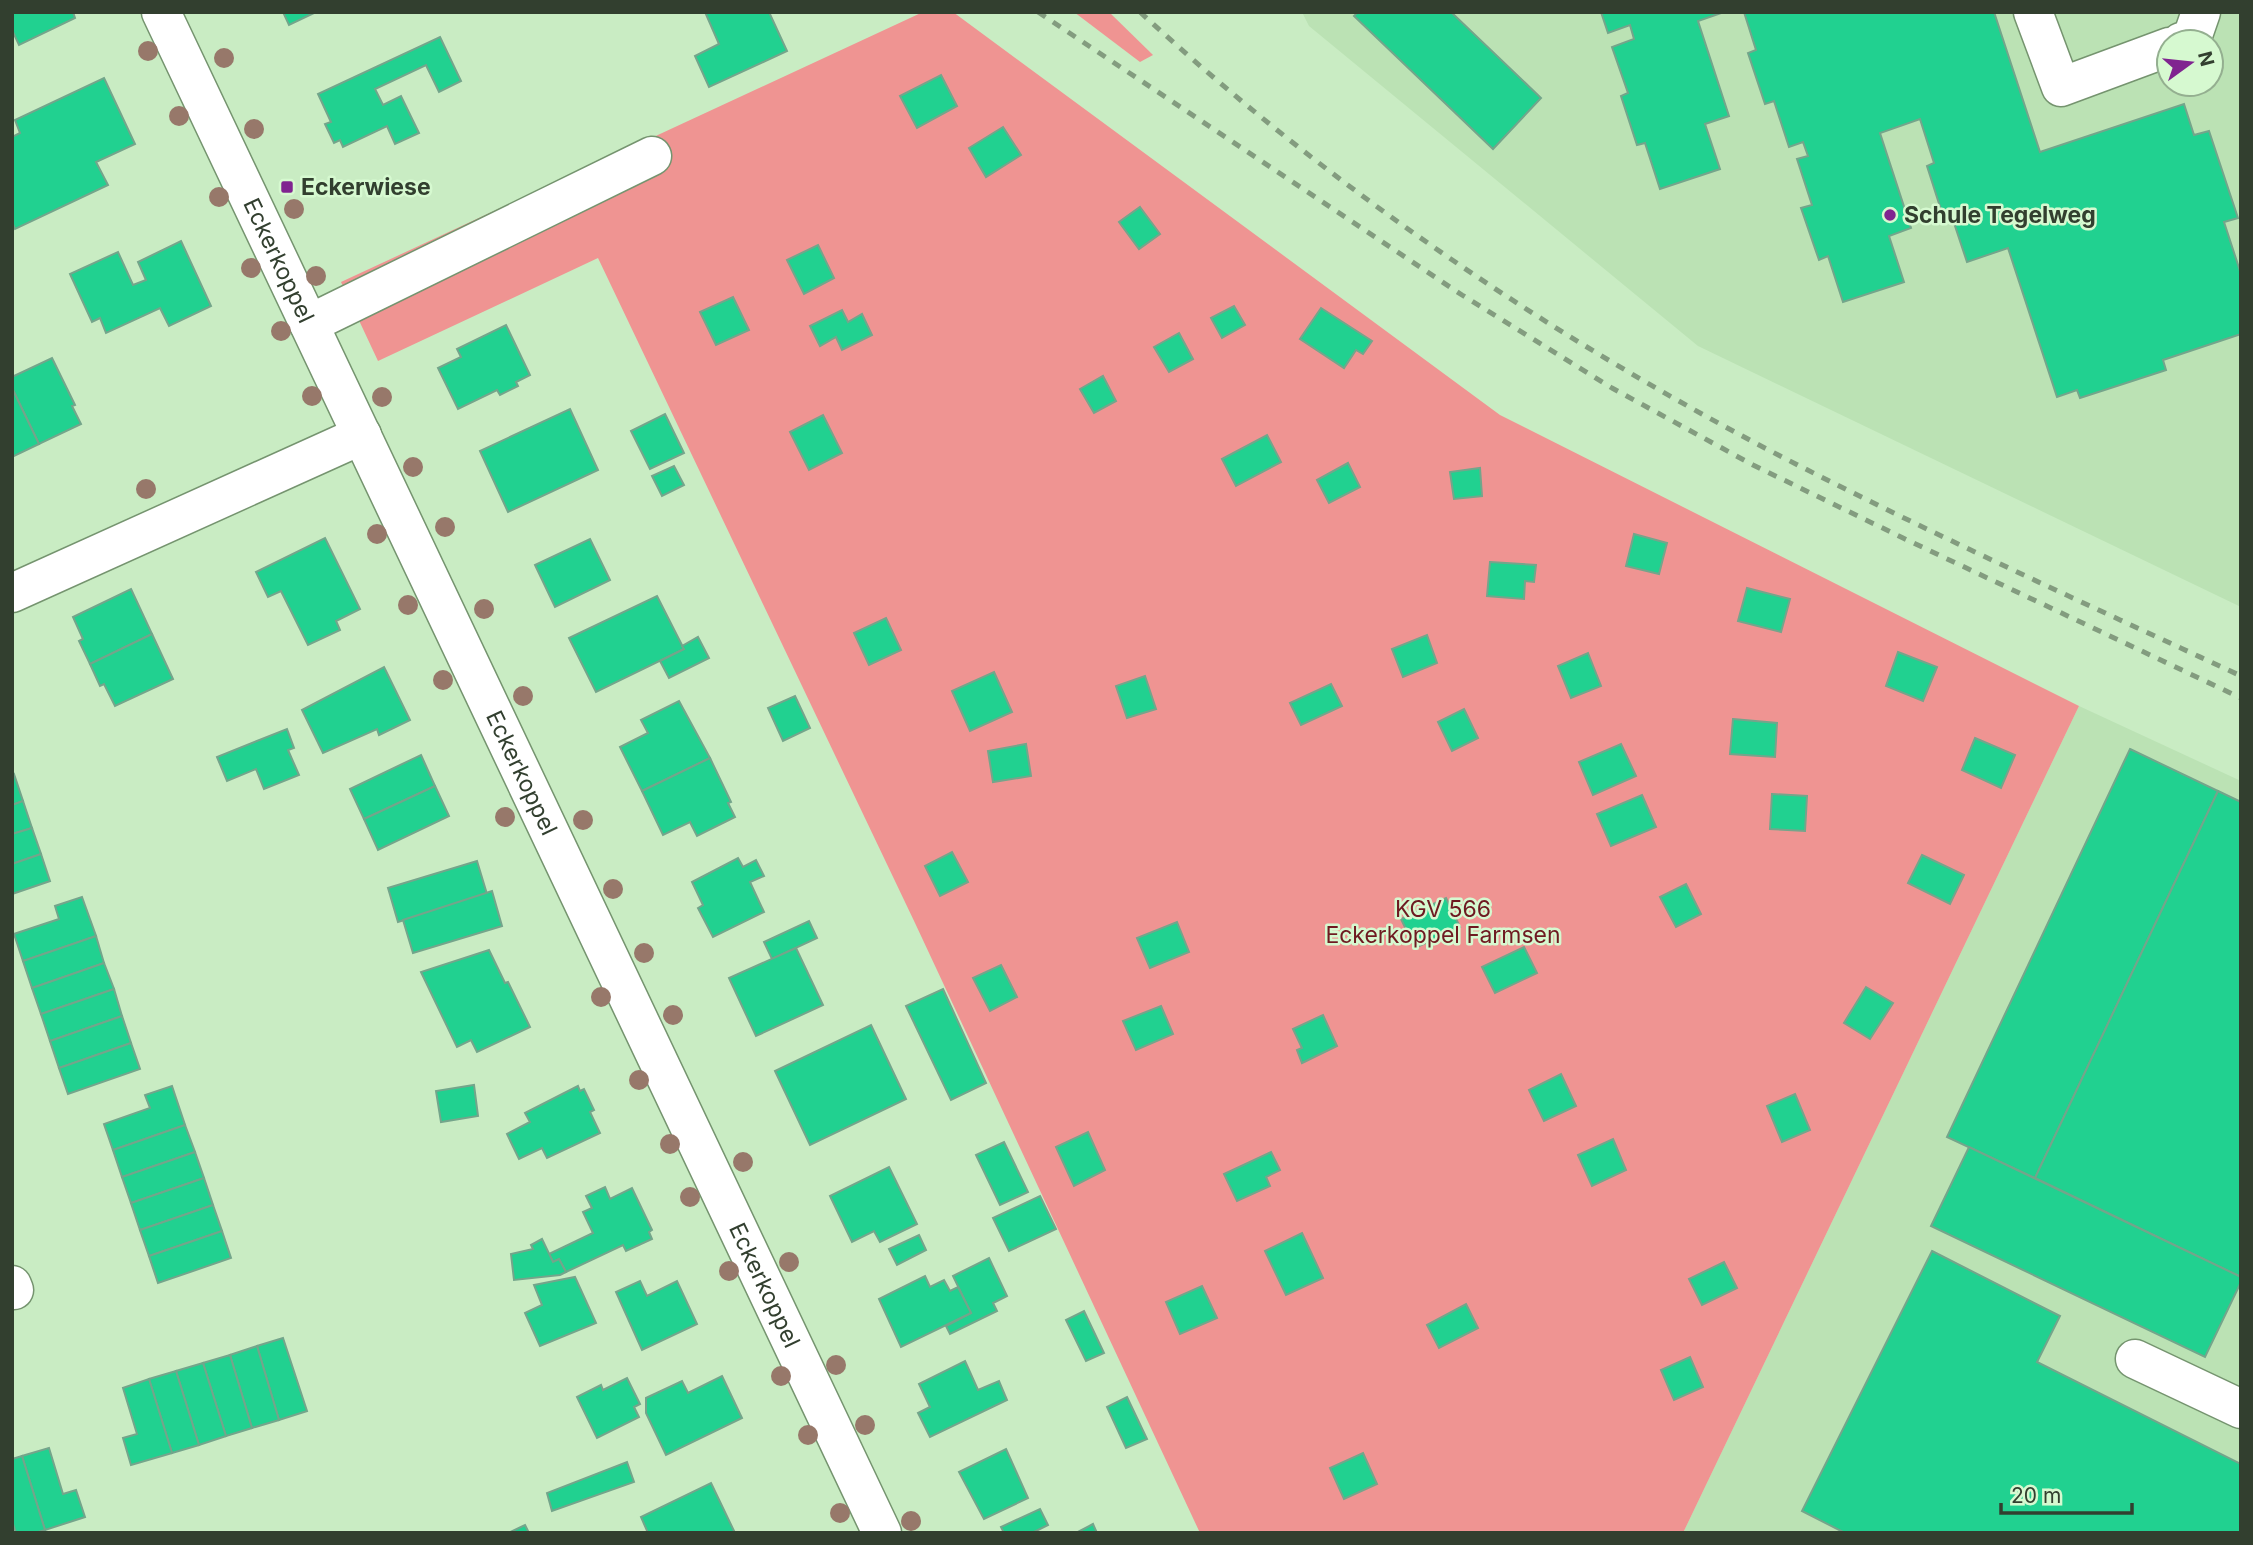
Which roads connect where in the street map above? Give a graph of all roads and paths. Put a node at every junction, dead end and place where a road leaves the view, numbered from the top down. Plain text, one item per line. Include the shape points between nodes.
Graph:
1 (161, 12) edge
2 (2033, 12) edge
3 (2155, 52) edge
4 (652, 156) dead end
5 (309, 324) junction
6 (362, 435) junction
7 (12, 593) edge
8 (2135, 1359) dead end
9 (2241, 1409) edge
10 (882, 1533) edge

1 - 5 street, Eckerkoppel
2 - 3 street via 2061,87
4 - 5 street
5 - 6 street, Eckerkoppel
6 - 7 street
6 - 10 street, Eckerkoppel
8 - 9 street

